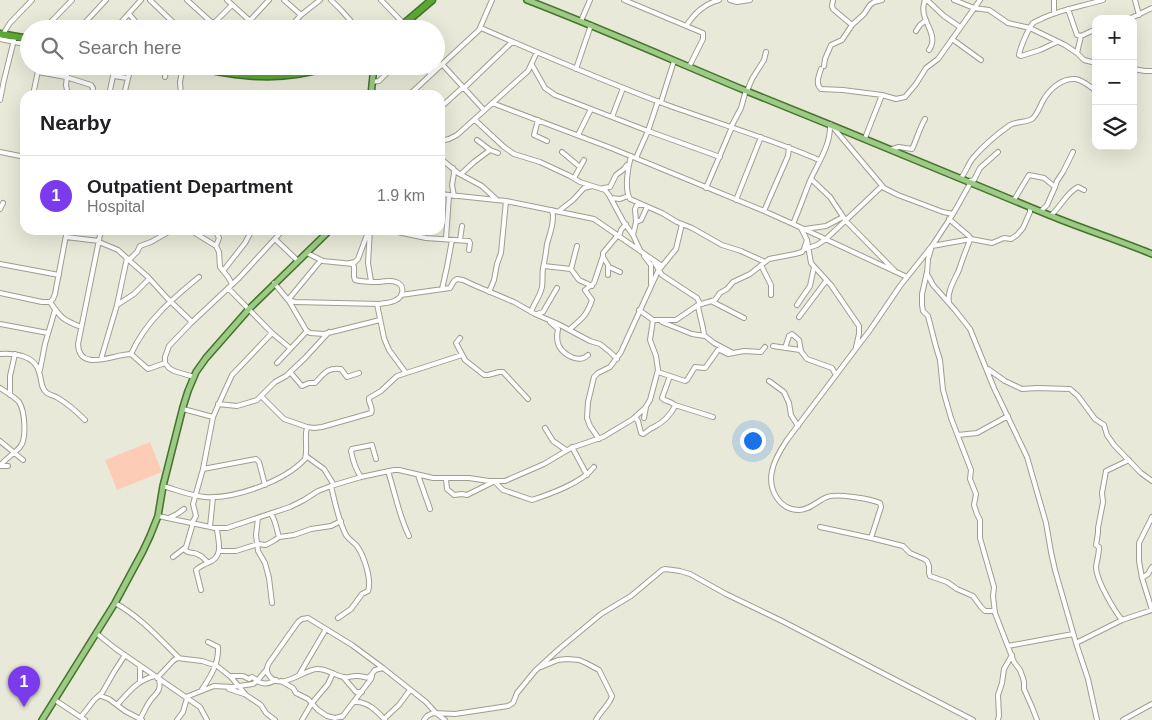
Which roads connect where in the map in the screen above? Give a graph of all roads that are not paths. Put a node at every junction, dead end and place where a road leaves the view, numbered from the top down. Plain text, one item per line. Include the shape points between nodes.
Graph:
1 (32, 0) edge
2 (72, 0) edge
3 (106, 0) edge
4 (140, 0) edge
5 (150, 0) edge
6 (188, 0) edge
7 (194, 0) edge
8 (227, 0) edge
9 (268, 0) edge
10 (284, 0) edge
11 (320, 0) edge
12 (330, 0) edge
13 (381, 0) edge
14 (432, 0) edge
15 (492, 0) edge
16 (527, 0) edge
17 (590, 0) edge
18 (624, 0) edge
19 (719, 0) edge
20 (730, 0) edge
21 (750, 0) edge
22 (833, 0) edge
23 (882, 0) edge
24 (926, 0) edge
25 (954, 0) edge
26 (980, 0) edge
27 (1054, 0) edge
28 (1088, 0) edge
29 (1103, 0) edge
30 (1135, 0) edge
31 (708, 2) edge
32 (232, 5) junction
33 (1087, 5) junction
34 (974, 8) junction
35 (1152, 8) edge
36 (1068, 9) junction
37 (1054, 13) junction
38 (129, 14) junction
39 (301, 15) junction
40 (1139, 15) joint
41 (53, 20) edge
42 (87, 20) edge
43 (123, 20) edge
44 (134, 20) edge
45 (171, 20) edge
46 (209, 20) edge
47 (217, 20) edge
48 (249, 20) edge
49 (251, 20) edge
50 (296, 20) edge
51 (350, 20) edge
52 (394, 20) edge
53 (408, 20) edge
54 (926, 20) junction
55 (581, 21) junction
56 (591, 25) junction
57 (852, 25) junction
58 (686, 26) junction
59 (960, 27) junction
60 (480, 28) junction
61 (1030, 28) junction
62 (916, 31) dead end
63 (1092, 31) edge
64 (1, 36) edge
65 (1081, 36) junction
66 (15, 39) junction
67 (20, 39) edge
68 (952, 39) junction
69 (20, 41) edge
70 (512, 42) junction
71 (1058, 42) junction
72 (929, 50) dead end
73 (537, 52) junction
74 (766, 52) dead end
75 (1077, 53) junction
76 (981, 60) dead end
77 (445, 61) edge
78 (674, 61) junction
79 (1092, 61) edge
80 (532, 65) junction
81 (689, 67) junction
82 (445, 68) edge
83 (576, 69) junction
84 (1137, 70) edge
85 (1152, 72) edge
86 (37, 75) edge
87 (59, 75) edge
88 (129, 75) edge
89 (181, 75) edge
90 (238, 75) edge
91 (290, 75) edge
92 (373, 75) edge
93 (385, 75) edge
94 (430, 75) edge
95 (66, 76) junction
96 (242, 76) joint
97 (128, 78) junction
98 (372, 82) junction
99 (462, 88) junction
100 (623, 88) junction
101 (1092, 88) edge
102 (34, 90) edge
103 (67, 90) edge
104 (93, 90) edge
105 (110, 90) edge
106 (125, 90) edge
107 (181, 90) edge
108 (371, 90) edge
109 (414, 90) edge
110 (746, 90) junction
111 (882, 95) junction
112 (0, 100) edge
113 (660, 102) junction
114 (445, 103) edge
115 (492, 103) junction
116 (590, 109) junction
117 (484, 110) junction
118 (612, 117) junction
119 (925, 119) dead end
120 (474, 120) junction
121 (538, 120) junction
122 (830, 124) junction
123 (732, 127) junction
124 (648, 131) junction
125 (578, 135) junction
126 (761, 137) junction
127 (865, 138) junction
128 (445, 140) edge
129 (478, 140) dead end
130 (547, 141) dead end
131 (789, 147) junction
132 (892, 149) junction
133 (490, 150) junction
134 (0, 152) edge
135 (562, 152) dead end
136 (998, 152) dead end
137 (1073, 152) dead end
138 (498, 153) dead end
139 (20, 156) edge
140 (720, 157) junction
141 (632, 159) junction
142 (584, 160) dead end
143 (819, 160) junction
144 (445, 162) edge
145 (580, 167) junction
146 (453, 168) junction
147 (460, 173) junction
148 (453, 176) junction
149 (574, 178) junction
150 (961, 178) junction
151 (811, 179) junction
152 (969, 182) junction
153 (584, 183) junction
154 (592, 186) junction
155 (882, 186) junction
156 (1055, 187) junction
157 (706, 188) junction
158 (583, 189) junction
159 (602, 189) junction
160 (1084, 190) dead end
161 (445, 195) edge
162 (449, 195) junction
163 (454, 196) junction
164 (628, 196) junction
165 (611, 198) junction
166 (498, 200) junction
167 (736, 200) junction
168 (1014, 200) junction
169 (506, 201) junction
170 (3, 203) dead end
171 (642, 204) junction
172 (647, 207) junction
173 (1030, 207) junction
174 (0, 209) edge
175 (552, 210) junction
176 (558, 211) junction
177 (764, 211) junction
178 (1041, 211) junction
179 (953, 214) junction
180 (1051, 215) junction
181 (844, 219) junction
182 (949, 219) junction
183 (636, 222) junction
184 (626, 224) junction
185 (682, 224) junction
186 (793, 224) junction
187 (462, 226) dead end
188 (802, 228) junction
189 (66, 235) edge
190 (100, 235) edge
191 (164, 235) edge
192 (198, 235) edge
193 (218, 235) edge
194 (249, 235) edge
195 (279, 235) edge
196 (325, 235) edge
197 (367, 235) edge
198 (369, 235) edge
199 (412, 235) edge
200 (633, 235) junction
201 (618, 236) junction
202 (66, 238) junction
203 (275, 239) junction
204 (446, 239) junction
205 (826, 239) junction
206 (452, 240) junction
207 (460, 240) junction
208 (970, 240) junction
209 (99, 241) junction
210 (935, 241) junction
211 (216, 246) junction
212 (577, 246) dead end
213 (932, 246) junction
214 (806, 249) junction
215 (469, 250) dead end
216 (641, 252) junction
217 (307, 253) junction
218 (1152, 254) edge
219 (603, 256) junction
220 (128, 259) junction
221 (321, 260) junction
222 (298, 261) junction
223 (654, 262) junction
224 (763, 263) junction
225 (0, 264) edge
226 (350, 264) junction
227 (544, 266) junction
228 (662, 266) junction
229 (609, 267) junction
230 (814, 267) junction
231 (571, 269) junction
232 (658, 270) junction
233 (927, 270) junction
234 (223, 271) junction
235 (620, 272) dead end
236 (898, 273) junction
237 (59, 275) junction
238 (608, 275) dead end
239 (199, 277) dead end
240 (228, 277) junction
241 (907, 277) junction
242 (150, 278) junction
243 (239, 278) junction
244 (826, 281) junction
245 (372, 282) junction
246 (274, 284) junction
247 (230, 286) junction
248 (592, 286) junction
249 (650, 286) junction
250 (557, 288) dead end
251 (442, 289) junction
252 (489, 292) junction
253 (0, 293) edge
254 (401, 295) junction
255 (771, 295) dead end
256 (288, 300) junction
257 (170, 301) junction
258 (711, 301) junction
259 (50, 302) junction
260 (949, 303) junction
261 (377, 304) junction
262 (699, 304) junction
263 (117, 305) junction
264 (797, 305) dead end
265 (249, 309) junction
266 (55, 310) junction
267 (639, 310) junction
268 (530, 312) junction
269 (535, 314) junction
270 (799, 317) dead end
271 (744, 318) dead end
272 (546, 319) junction
273 (380, 320) junction
274 (656, 320) junction
275 (192, 322) junction
276 (0, 324) edge
277 (81, 327) junction
278 (569, 330) junction
279 (306, 331) junction
280 (329, 332) junction
281 (272, 333) junction
282 (48, 334) junction
283 (705, 336) junction
284 (460, 338) dead end
285 (773, 346) dead end
286 (765, 347) dead end
287 (290, 348) junction
288 (785, 348) junction
289 (855, 349) junction
290 (801, 351) junction
291 (734, 353) junction
292 (0, 354) edge
293 (15, 354) junction
294 (130, 354) junction
295 (462, 355) junction
296 (588, 355) dead end
297 (101, 359) junction
298 (617, 359) junction
299 (165, 363) junction
300 (277, 363) dead end
301 (986, 368) junction
302 (39, 371) junction
303 (290, 372) junction
304 (658, 372) junction
305 (359, 373) dead end
306 (406, 373) junction
307 (836, 375) junction
308 (670, 376) junction
309 (194, 377) junction
310 (769, 380) dead end
311 (0, 388) edge
312 (10, 395) junction
313 (261, 396) junction
314 (528, 398) dead end
315 (218, 404) junction
316 (675, 405) junction
317 (646, 407) junction
318 (183, 409) junction
319 (1008, 416) junction
320 (214, 417) junction
321 (635, 417) junction
322 (713, 417) dead end
323 (644, 418) dead end
324 (84, 420) dead end
325 (798, 426) junction
326 (308, 427) junction
327 (545, 428) dead end
328 (958, 435) junction
329 (600, 439) junction
330 (0, 441) edge
331 (572, 447) junction
332 (566, 450) junction
333 (14, 452) junction
334 (306, 456) junction
335 (376, 459) dead end
336 (23, 460) dead end
337 (1129, 460) junction
338 (0, 466) edge
339 (8, 466) dead end
340 (594, 467) dead end
341 (203, 469) junction
342 (388, 471) junction
343 (418, 475) junction
344 (587, 475) junction
345 (361, 477) junction
346 (446, 479) junction
347 (1152, 481) edge
348 (494, 482) junction
349 (265, 485) junction
350 (333, 485) junction
351 (163, 486) junction
352 (196, 496) junction
353 (213, 497) junction
354 (184, 508) dead end
355 (430, 509) dead end
356 (271, 514) junction
357 (158, 516) junction
358 (1152, 517) edge
359 (169, 518) junction
360 (258, 518) junction
361 (341, 521) junction
362 (192, 523) junction
363 (210, 527) junction
364 (820, 527) dead end
365 (217, 529) junction
366 (409, 536) dead end
367 (279, 537) junction
368 (871, 538) junction
369 (258, 544) junction
370 (184, 549) junction
371 (219, 551) junction
372 (173, 557) dead end
373 (208, 562) junction
374 (1152, 567) edge
375 (1142, 578) junction
376 (201, 590) dead end
377 (115, 602) junction
378 (272, 603) dead end
379 (1152, 610) edge
380 (995, 611) junction
381 (338, 618) dead end
382 (1122, 620) junction
383 (326, 629) junction
384 (96, 633) junction
385 (1073, 634) junction
386 (208, 642) dead end
387 (1076, 643) junction
388 (1008, 646) junction
389 (125, 655) junction
390 (1012, 655) junction
391 (179, 658) junction
392 (216, 665) junction
393 (140, 666) junction
394 (383, 668) junction
395 (539, 668) junction
396 (267, 669) junction
397 (333, 673) junction
398 (372, 674) junction
399 (230, 676) junction
400 (157, 677) junction
401 (298, 677) junction
402 (344, 678) junction
403 (276, 680) junction
404 (140, 681) junction
405 (257, 681) junction
406 (281, 681) junction
407 (238, 686) junction
408 (224, 688) junction
409 (410, 690) junction
410 (201, 691) junction
411 (362, 692) junction
412 (246, 695) junction
413 (101, 696) junction
414 (187, 698) junction
415 (55, 700) junction
416 (355, 702) junction
417 (312, 703) junction
418 (1152, 704) edge
419 (117, 705) junction
420 (436, 713) junction
421 (341, 718) edge
422 (83, 719) edge
423 (42, 720) edge
424 (141, 720) edge
425 (177, 720) edge
426 (208, 720) edge
427 (275, 720) edge
428 (302, 720) edge
429 (385, 720) edge
430 (424, 720) edge
431 (445, 720) edge
432 (596, 720) edge
433 (973, 720) edge
434 (998, 720) edge
435 (1036, 720) edge
436 (1097, 720) edge
437 (1124, 720) edge

1 - 64 street via 8,24
2 - 41 street
3 - 42 street
4 - 38 street
5 - 45 street
6 - 7 street
6 - 46 street
8 - 32 street
9 - 49 street
10 - 39 street
11 - 39 street
12 - 51 street
13 - 52 street
14 - 53 highway
15 - 60 street
16 - 55 main road
17 - 55 street
18 - 58 street
19 - 31 street
20 - 21 street
22 - 57 street via 834,9
23 - 57 street via 872,3
24 - 54 street via 922,8
24 - 59 street
25 - 34 street
26 - 34 street
27 - 37 street
28 - 33 street
29 - 33 street
30 - 40 street
31 - 58 street
32 - 47 street
32 - 48 street
33 - 36 street
34 - 59 street
34 - 61 street via 989,10 1008,23
35 - 40 street
36 - 37 street
36 - 65 street
37 - 61 street via 1033,23
38 - 43 street
38 - 44 street
39 - 50 street
54 - 62 street
54 - 72 street via 933,40
55 - 56 main road
56 - 78 main road
56 - 83 street
57 - 111 street via 842,40 831,45 818,84 821,89
58 - 81 street via 701,32 704,37
59 - 68 street
60 - 70 street
60 - 77 street
61 - 71 street
61 - 71 street via 1019,56
63 - 65 street
64 - 66 highway
65 - 75 street
66 - 67 highway
66 - 69 street
66 - 112 street
68 - 76 street
68 - 111 street via 908,94 899,99
70 - 73 street
70 - 99 street
71 - 75 street
73 - 80 street
73 - 83 street
74 - 110 street
75 - 79 street via 1084,60
78 - 81 main road
78 - 113 street
80 - 115 street
80 - 116 street via 542,84 551,92
81 - 110 main road
82 - 99 street
83 - 100 street
84 - 85 street
86 - 102 street
87 - 95 street
88 - 97 street
89 - 107 street
90 - 96 highway
91 - 96 highway
92 - 98 main road
93 - 98 street
94 - 109 street
95 - 103 street
95 - 104 street via 92,86
97 - 105 street via 113,76
97 - 106 street
98 - 108 main road
99 - 114 street
99 - 117 street
100 - 113 street
100 - 118 street
101 - 150 street via 1075,79 1055,86 1032,118 1013,124 993,137 973,158
110 - 122 main road
110 - 123 street
111 - 127 street
113 - 123 street
113 - 124 street
115 - 117 street
115 - 121 street
116 - 118 street
116 - 125 street
117 - 120 street
118 - 124 street
119 - 132 street via 912,149
120 - 128 street
120 - 149 street via 514,154
121 - 125 street
121 - 130 street via 534,136
122 - 127 main road
122 - 143 street via 828,144
122 - 155 street
123 - 126 street
123 - 140 street
124 - 140 street
124 - 141 street
125 - 141 street
126 - 131 street
126 - 167 street
127 - 132 main road
129 - 133 street
131 - 143 street
131 - 177 street
132 - 150 main road
133 - 138 street
133 - 147 street
134 - 139 street
135 - 145 street
136 - 152 street
137 - 156 street
140 - 157 street
141 - 157 street
141 - 159 street via 616,175 610,187
141 - 164 street via 628,169
142 - 145 street
143 - 151 street
144 - 146 street
145 - 149 street
146 - 147 street
146 - 148 street
147 - 148 street
147 - 166 street via 480,184
148 - 163 street
149 - 153 street
150 - 152 main road
151 - 181 street via 830,196
151 - 186 street
152 - 168 main road
152 - 179 street
153 - 154 street
153 - 158 street
154 - 158 street
154 - 159 street
155 - 179 street via 898,196
155 - 181 street
156 - 168 street via 1044,178 1028,175
156 - 178 street
157 - 167 street
158 - 176 street
159 - 165 street
160 - 180 street via 1074,189
161 - 162 street
162 - 163 street
162 - 204 street
163 - 166 street
164 - 165 street
164 - 171 street
165 - 184 street
166 - 169 street
167 - 177 street
168 - 173 main road
169 - 175 street
169 - 252 street via 501,254
170 - 174 street
171 - 172 street
171 - 183 street via 635,207
172 - 183 street via 641,220
172 - 185 street
173 - 178 main road
173 - 208 street via 1023,228 1013,238 992,243
175 - 176 street
175 - 227 street via 552,230
176 - 201 street via 594,219
177 - 186 street
178 - 180 main road
179 - 182 street
180 - 218 main road
181 - 188 street via 826,226
181 - 205 street
181 - 236 street
182 - 208 street
182 - 210 street
183 - 200 street
184 - 200 street
184 - 201 street
185 - 224 street
185 - 228 street via 676,250
186 - 188 street
187 - 207 street
188 - 205 street
188 - 214 street
189 - 202 street
190 - 209 street
191 - 220 street via 140,246
192 - 211 street
193 - 211 street
194 - 234 street
195 - 203 street
196 - 217 main road
197 - 226 street via 358,259
198 - 245 street via 368,263
199 - 204 street
200 - 216 street
201 - 216 street
201 - 219 street
202 - 209 street
202 - 237 street
203 - 222 street
203 - 243 street
204 - 206 street
205 - 214 street
205 - 236 street
206 - 207 street
206 - 251 street
207 - 215 street via 469,241
208 - 213 street
208 - 260 street via 949,291
209 - 220 street
209 - 277 street
210 - 213 street
210 - 241 street
211 - 234 street
212 - 231 street
213 - 233 street
214 - 224 street
214 - 230 street
216 - 223 street
216 - 249 street via 651,265
217 - 221 street
217 - 222 main road
219 - 229 street
219 - 248 street
220 - 242 street
220 - 263 street
221 - 226 street
221 - 256 street
222 - 246 main road
223 - 228 street
223 - 232 street
224 - 255 street
224 - 258 street
225 - 237 street
226 - 245 street via 354,265 355,280
227 - 231 street
227 - 268 street via 542,287
228 - 232 street
229 - 235 street
229 - 238 street
230 - 244 street
230 - 264 street via 810,286
231 - 248 street via 579,280
232 - 249 street
232 - 262 street via 698,299
233 - 260 street via 933,285
233 - 328 street via 922,306 928,316 940,360 942,388
234 - 240 street
236 - 241 street
237 - 259 street
239 - 257 street
240 - 243 street
240 - 247 street
241 - 289 street
242 - 257 street
242 - 263 street via 130,298
243 - 247 street
244 - 270 street
244 - 289 street via 859,328
245 - 254 street via 397,282 403,289
246 - 256 street
246 - 265 main road
247 - 265 street
247 - 275 street
248 - 278 street via 585,290 592,300 586,315
249 - 267 street
250 - 269 street via 544,312
251 - 252 street via 451,287 459,279
251 - 254 street
252 - 268 street
253 - 259 street
254 - 261 street via 394,301
256 - 261 street
256 - 279 street
257 - 275 street
257 - 294 street via 140,336
258 - 262 street
258 - 271 street
259 - 266 street
260 - 301 street via 970,329
261 - 273 street
262 - 274 street via 676,320
262 - 283 street
263 - 297 street
265 - 281 street
265 - 309 main road via 206,358
266 - 277 street via 67,322
266 - 282 street
267 - 274 street
267 - 298 street
268 - 269 street
269 - 272 street
272 - 278 street
272 - 296 street via 558,329 557,338 562,349 580,360
273 - 280 street
273 - 306 street via 389,350
274 - 283 street
274 - 304 street via 650,340
275 - 299 street via 169,346
276 - 282 street
277 - 297 street via 80,355 88,360
278 - 298 street via 602,345
279 - 280 street
279 - 287 street
280 - 303 street
281 - 287 street
281 - 315 street via 232,374
282 - 302 street
283 - 291 street
284 - 295 street via 456,343
285 - 288 street
286 - 291 street via 761,352
287 - 300 street
288 - 290 street
288 - 290 street via 792,334 799,340
289 - 307 street
290 - 307 street via 807,359 832,368
291 - 308 street via 719,350 705,368 695,367 686,381
292 - 293 street
293 - 302 street via 33,361
293 - 312 street
294 - 297 street
294 - 299 street via 148,368
295 - 306 street
295 - 314 street via 484,375 503,372
298 - 329 street via 608,369 595,375 588,400 588,421
299 - 309 street via 174,371
301 - 319 street
301 - 337 street via 1022,388 1072,390 1095,419 1104,425 1112,442
302 - 324 street via 44,390 71,407
303 - 305 street via 302,386 315,383 332,369 341,369 347,377
303 - 313 street
304 - 308 street
304 - 317 street
306 - 326 street via 394,377 369,398 371,413 322,427
307 - 325 street
308 - 316 street via 662,398
309 - 318 main road
310 - 325 street via 784,392
311 - 312 street
312 - 333 street via 20,403 24,419 25,436
313 - 315 street via 239,406
313 - 326 street via 284,420
315 - 320 street
316 - 321 street via 663,422 644,433 641,433
316 - 322 street
317 - 321 street
317 - 323 street
318 - 320 street
318 - 351 main road
319 - 328 street via 976,433
319 - 385 street via 1027,457
320 - 341 street
321 - 329 street
325 - 368 street via 773,465 771,479 777,499 793,510 809,508 833,496 879,502 881,507
326 - 334 street
327 - 332 street via 553,441
328 - 380 street via 976,493 974,505 994,587
329 - 331 street
330 - 333 street
331 - 332 street
331 - 344 street
332 - 348 street via 518,476
333 - 336 street
333 - 338 street
334 - 349 street via 301,463
334 - 350 street via 324,469
335 - 345 street via 372,445 352,449 354,464
337 - 347 street
337 - 382 street via 1106,471 1096,545 1099,547 1097,571 1114,610
338 - 339 street
340 - 344 street
341 - 349 street via 256,459
341 - 352 street
342 - 343 street
342 - 345 street
342 - 366 street
343 - 346 street
343 - 355 street
344 - 348 street via 530,500 503,490
345 - 350 street
346 - 348 street
346 - 348 street via 447,488 454,495 467,495
349 - 353 street
350 - 356 street
350 - 361 street
351 - 352 street
351 - 357 main road
352 - 353 street
352 - 362 street via 193,504 196,516
353 - 363 street
354 - 359 street
356 - 360 street
356 - 367 street
357 - 359 street
357 - 377 main road via 144,551
358 - 375 street via 1139,543
359 - 362 street
360 - 365 street
360 - 369 street
361 - 367 street via 332,526
361 - 381 street via 348,537 358,546 370,587 351,609
362 - 363 street
362 - 370 street
363 - 365 street
364 - 368 street
365 - 371 street
367 - 369 street via 266,545
368 - 380 street via 899,544 929,563 930,576 973,596 986,611
369 - 371 street via 239,550
369 - 378 street via 269,578
370 - 372 street
370 - 373 street
371 - 373 street via 216,558
373 - 376 street via 196,570
374 - 375 street
375 - 379 street
377 - 384 main road
377 - 391 street via 128,610
379 - 382 street
380 - 388 street
382 - 387 street
383 - 394 street
383 - 396 street via 308,618 302,619
383 - 401 street
384 - 389 street
384 - 415 main road
385 - 387 street
385 - 388 street
386 - 392 street via 218,647
387 - 436 street
388 - 390 street
389 - 393 street
389 - 413 street
390 - 434 street via 1004,670 998,695
390 - 435 street
391 - 392 street
391 - 400 street
392 - 399 street
392 - 410 street
393 - 400 street
393 - 404 street
394 - 398 street via 375,669
394 - 409 street
395 - 420 street via 508,706 455,714
395 - 432 street via 558,660 572,659 599,670 612,696
395 - 433 street via 601,614 631,596 662,570 669,569 690,574
396 - 403 street via 271,678
396 - 405 street
397 - 401 street via 315,669
397 - 402 street
397 - 417 street
398 - 402 street via 368,678
398 - 411 street
399 - 405 street via 252,677
399 - 407 street
400 - 404 street
400 - 414 street
400 - 424 street via 160,688 147,704
401 - 406 street
402 - 411 street via 356,692
403 - 405 street via 266,684
403 - 406 street
404 - 419 street
405 - 407 street
406 - 417 street
407 - 408 street
407 - 412 street
408 - 410 street via 214,686
408 - 412 street
409 - 420 street
409 - 429 street
410 - 414 street
411 - 416 street
412 - 427 street
413 - 419 street
413 - 422 street via 94,700
414 - 425 street
414 - 426 street via 201,708
415 - 422 street
415 - 423 main road
416 - 421 street
416 - 429 street via 372,708
417 - 421 street via 327,716
417 - 428 street
418 - 437 street
419 - 424 street
420 - 430 street via 429,714
420 - 431 street

